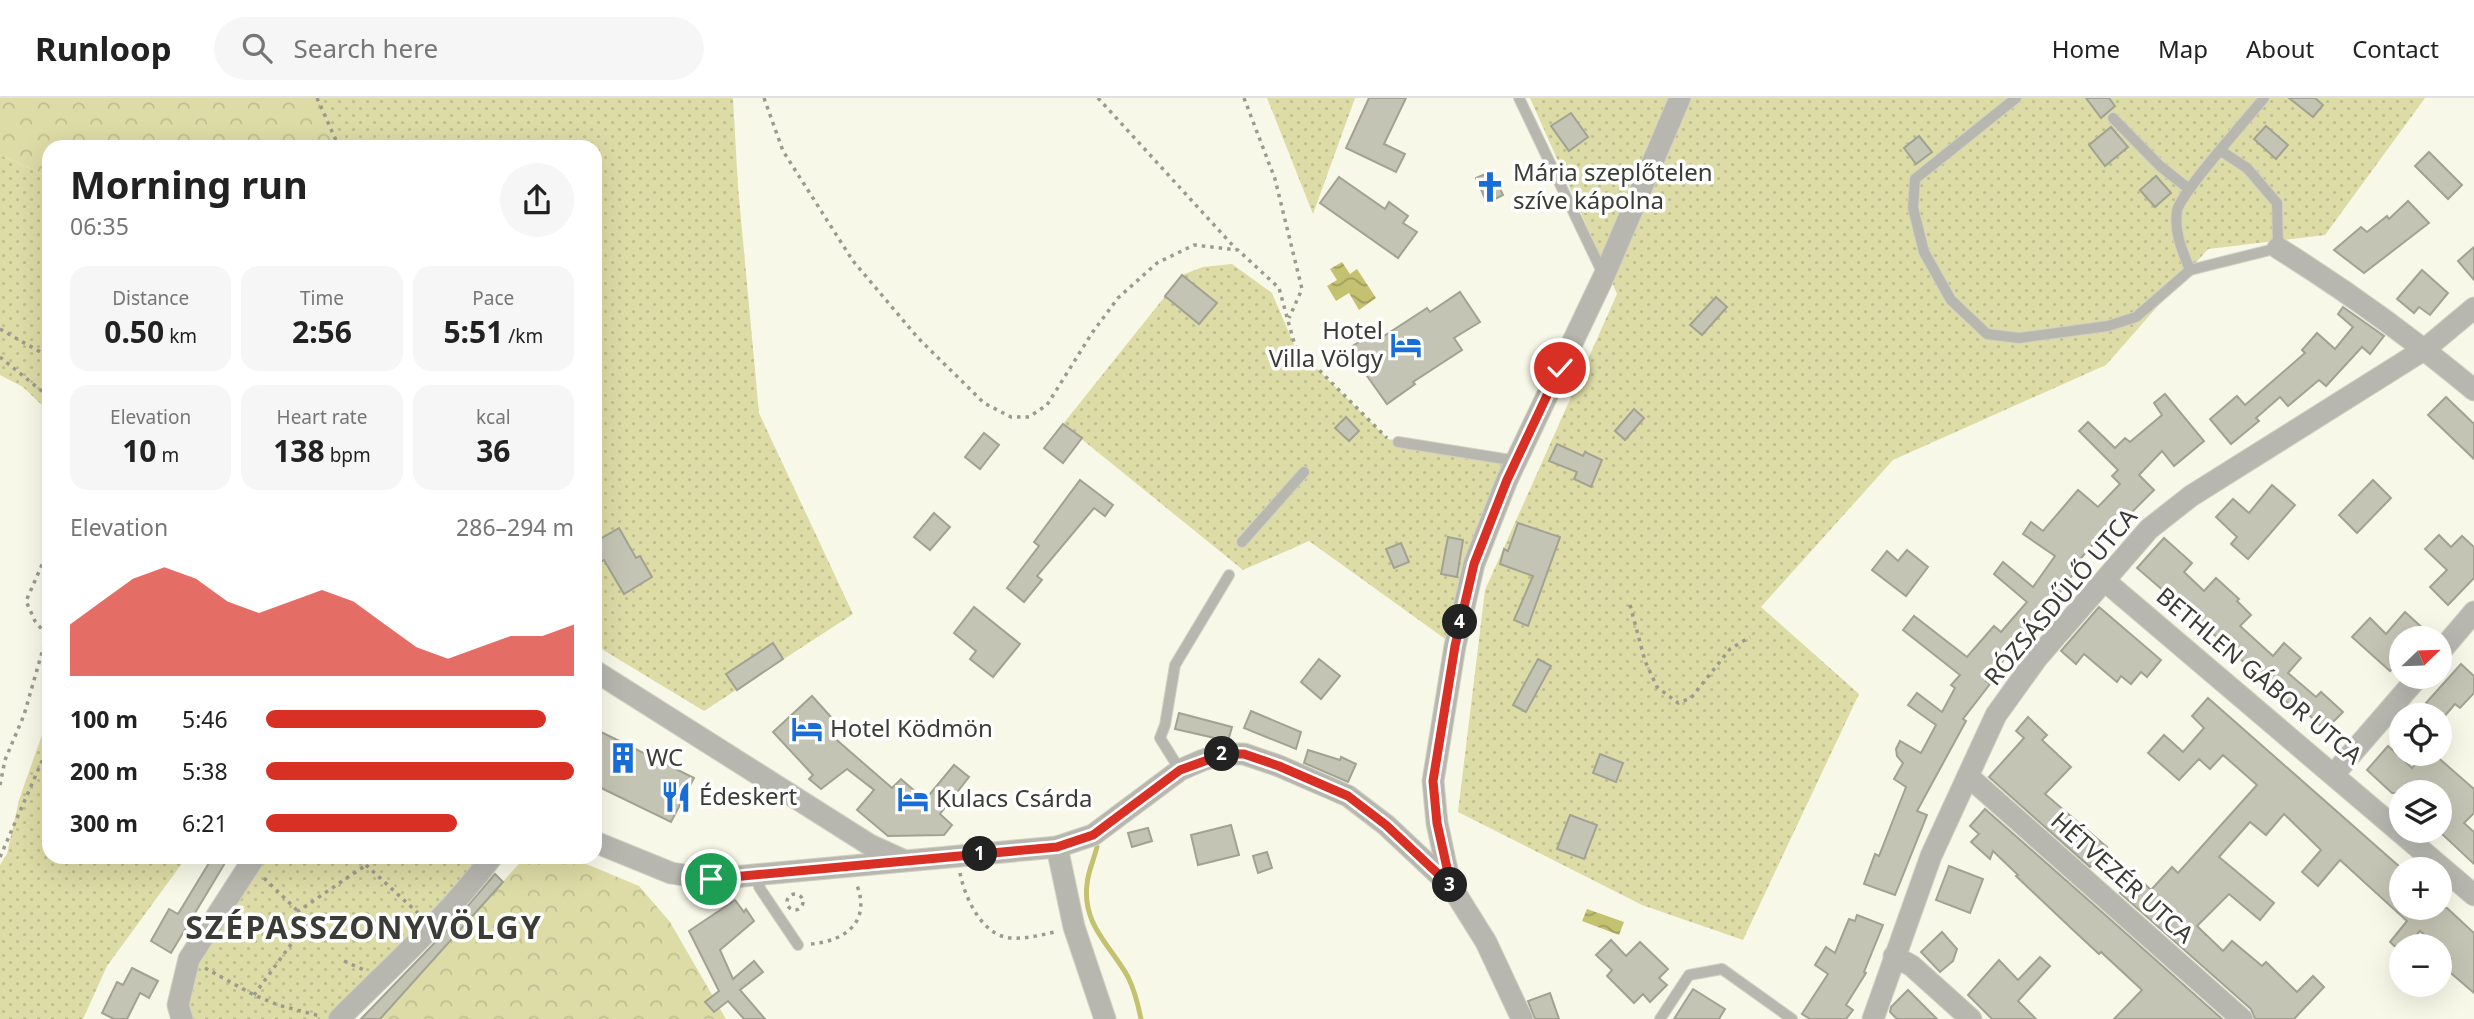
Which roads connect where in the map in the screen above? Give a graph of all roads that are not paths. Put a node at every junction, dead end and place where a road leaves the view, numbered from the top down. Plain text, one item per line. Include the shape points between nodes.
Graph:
1 (1519, 98) edge
2 (1680, 98) edge
3 (2016, 98) edge
4 (2264, 98) edge
5 (2113, 118) dead end
6 (2221, 151) junction
7 (2189, 189) junction
8 (2278, 248) junction
9 (2190, 270) junction
10 (1604, 276) junction
11 (2474, 308) edge
12 (2425, 349) junction
13 (2474, 390) edge
14 (1398, 442) road end
15 (1517, 461) junction
16 (1304, 472) dead end
17 (1242, 542) dead end
18 (1229, 575) dead end
19 (2105, 581) junction
20 (2474, 612) edge
21 (2452, 638) edge
22 (602, 675) edge
23 (2407, 690) edge
24 (1180, 770) junction
25 (2334, 774) junction
26 (1968, 776) junction
27 (602, 845) edge
28 (1057, 847) junction
29 (905, 860) junction
30 (249, 864) edge
31 (486, 864) edge
32 (763, 874) junction
33 (1451, 886) junction
34 (2474, 895) edge
35 (798, 945) road end
36 (1894, 957) junction
37 (182, 1019) edge
38 (339, 1019) edge
39 (1105, 1019) edge
40 (1522, 1019) edge
41 (1660, 1019) edge
42 (1792, 1019) edge
43 (1873, 1019) edge
44 (1971, 1019) edge
45 (2242, 1019) edge

1 - 10 lane
2 - 10 street
3 - 9 lane via 1915,179 1913,208 1924,252 1951,300 1987,334 2019,338 2076,332 2136,317
4 - 6 lane
5 - 7 lane
6 - 7 lane
6 - 8 lane via 2246,167 2277,203
7 - 9 lane via 2177,209 2177,238
8 - 9 lane
8 - 12 street
10 - 15 street
11 - 12 street, RÓZSÁSDŰLŐ UTCA
12 - 13 street
12 - 19 street, RÓZSÁSDŰLŐ UTCA via 2191,496 2149,529
14 - 15 lane
15 - 33 street via 1474,564 1433,781
16 - 17 lane
18 - 24 lane via 1174,665 1160,738
19 - 25 street, BETHLEN GÁBOR UTCA
19 - 26 street, RÓZSÁSDŰLŐ UTCA via 2037,658 1996,715
20 - 21 street
22 - 29 street via 870,845
23 - 25 street
24 - 28 street via 1093,835
24 - 33 street via 1224,754 1244,754 1279,766 1348,796
25 - 34 street, BETHLEN GÁBOR UTCA
26 - 36 street, RÓZSÁSDŰLŐ UTCA via 1931,856
26 - 45 street, HÉTVEZÉR UTCA
27 - 32 street via 671,873 711,879
28 - 29 street
28 - 39 street via 1074,927
29 - 32 street
30 - 37 street via 189,959 178,1004
31 - 38 street
32 - 35 lane via 759,887
33 - 40 street via 1486,942
36 - 43 street, RÓZSÁSDŰLŐ UTCA
36 - 44 street via 1912,966
41 - 42 lane via 1689,975 1722,970

